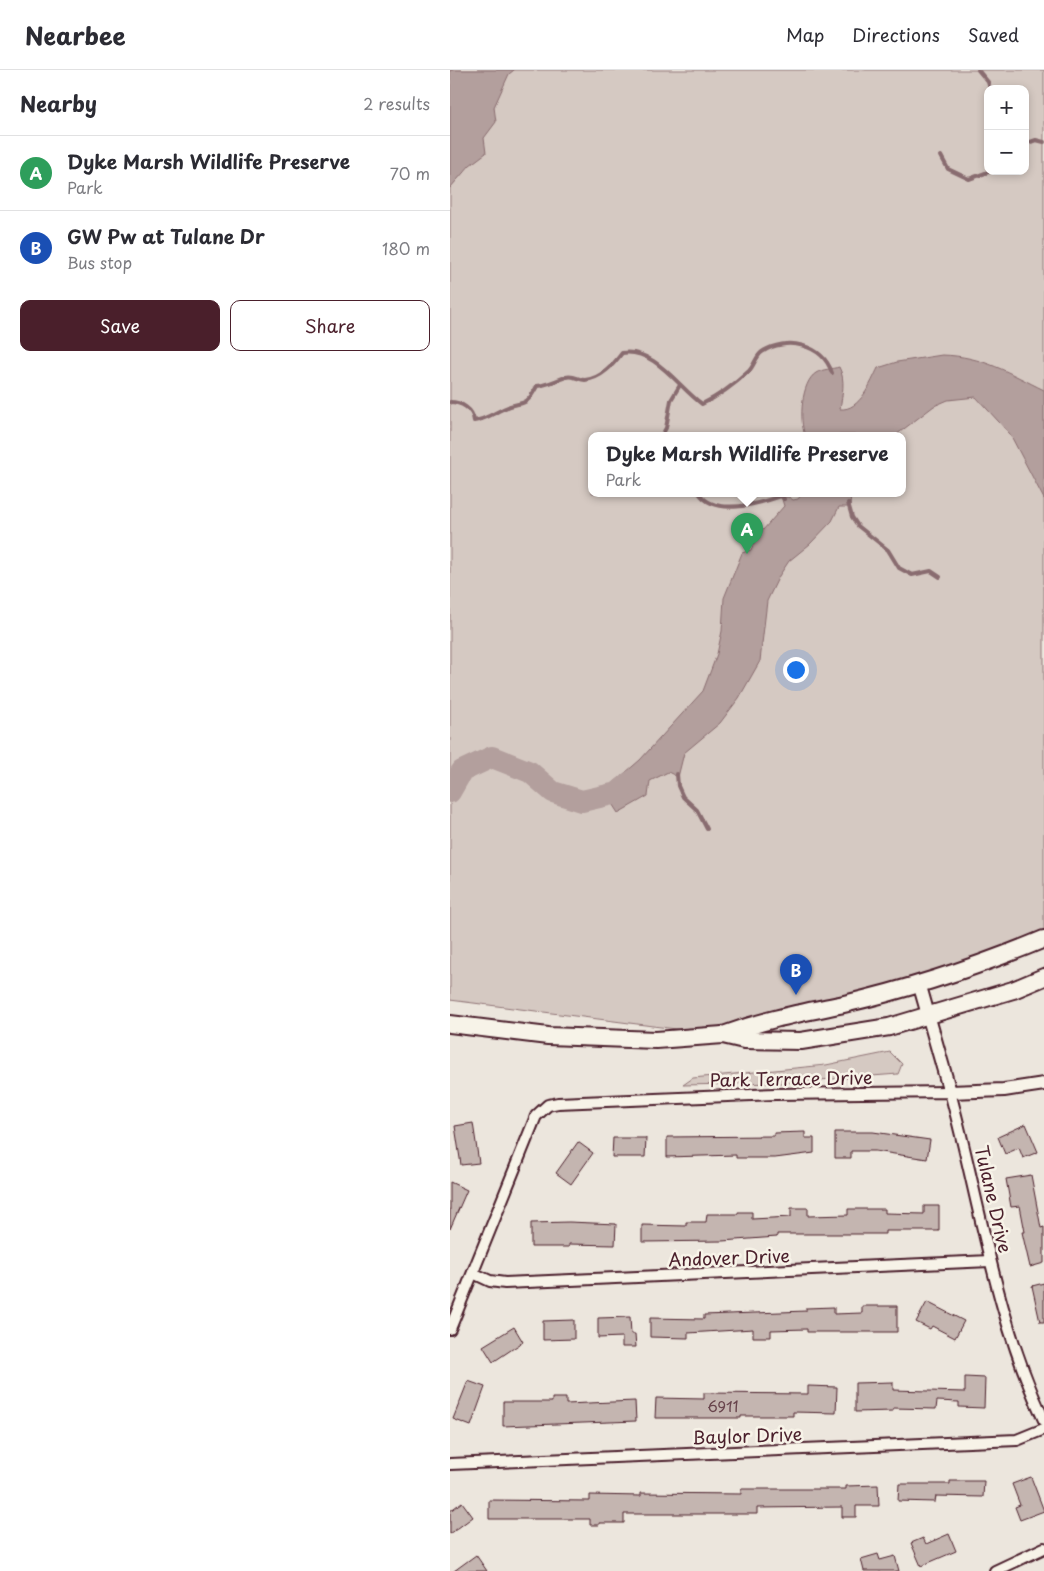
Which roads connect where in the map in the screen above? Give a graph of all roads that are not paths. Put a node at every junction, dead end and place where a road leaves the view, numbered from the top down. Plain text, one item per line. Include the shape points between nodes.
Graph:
1 (1044, 939) edge
2 (1044, 977) edge
3 (919, 983) junction
4 (927, 1015) junction
5 (450, 1024) edge
6 (723, 1035) junction
7 (1044, 1084) edge
8 (950, 1092) junction
9 (990, 1261) junction
10 (472, 1273) junction
11 (450, 1329) edge
12 (1044, 1420) edge
13 (1044, 1429) edge
14 (450, 1464) edge
15 (1044, 1548) edge
16 (995, 1571) edge

1 - 3 main road via 995,960
2 - 4 main road via 1013,990
3 - 4 street, Tulane Drive
3 - 6 main road via 845,1004 790,1013
4 - 6 main road via 873,1030 801,1041 744,1040
4 - 8 street, Tulane Drive
5 - 6 main road via 548,1036 656,1040
7 - 8 street, Park Terrace Drive via 1004,1090
8 - 9 street, Tulane Drive
8 - 10 street, Park Terrace Drive via 774,1094 548,1105 536,1116
9 - 10 street, Andover Drive via 505,1283 490,1282
9 - 12 street, Tulane Drive via 1008,1330
10 - 11 street
13 - 14 street, Baylor Drive via 1017,1440
15 - 16 street

